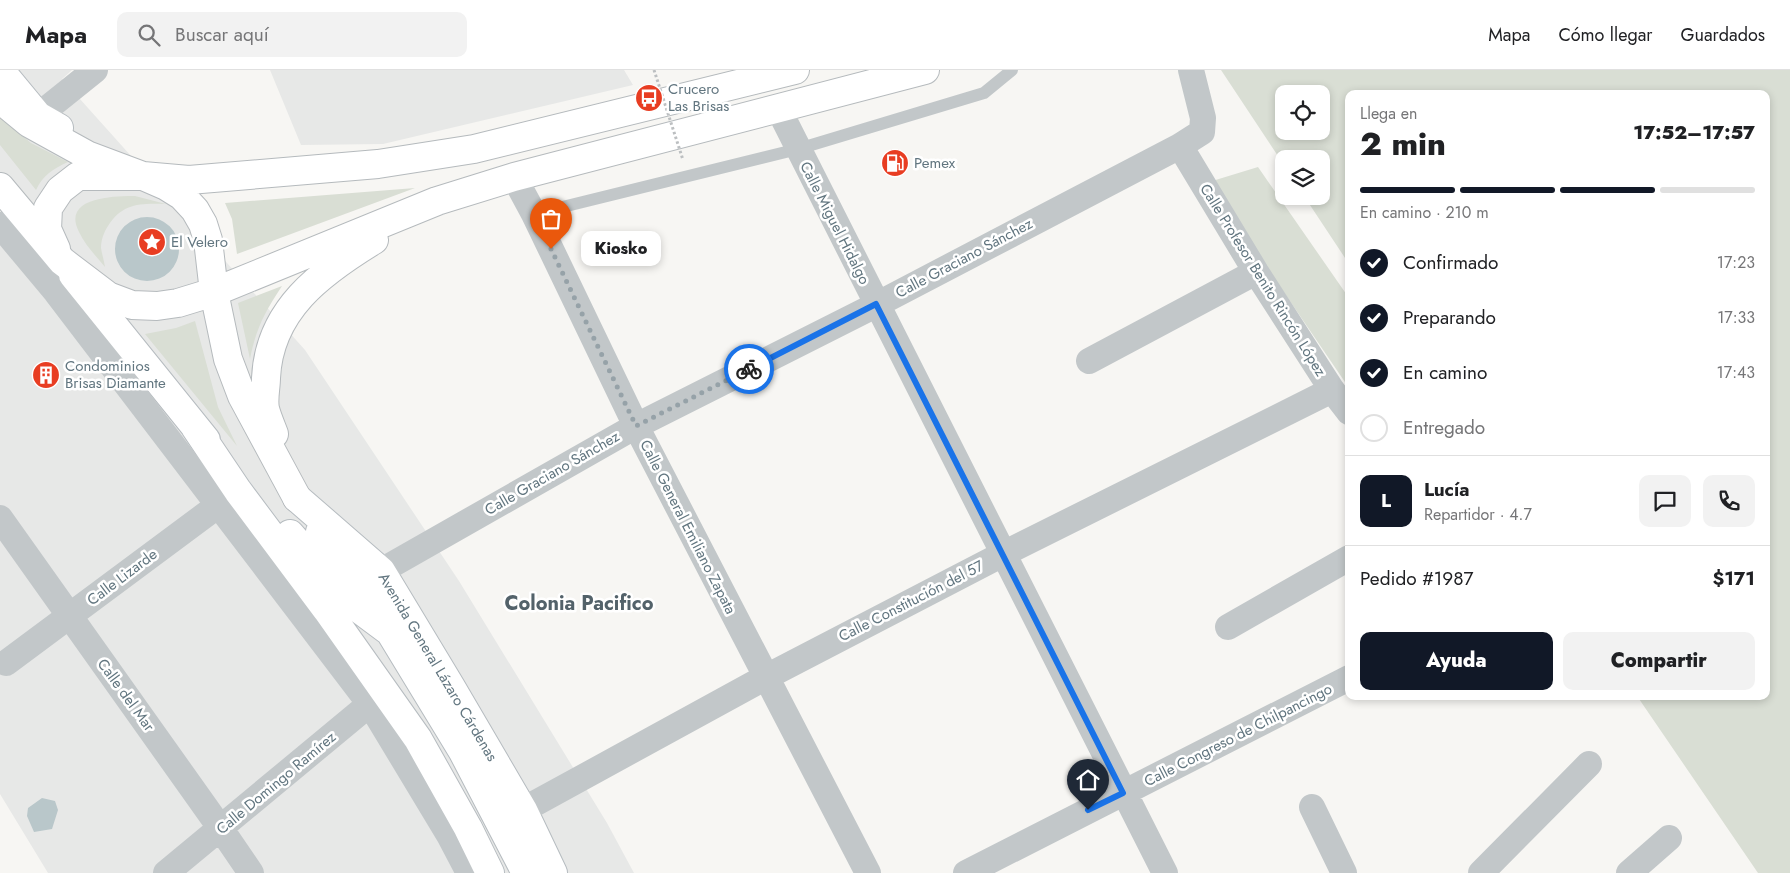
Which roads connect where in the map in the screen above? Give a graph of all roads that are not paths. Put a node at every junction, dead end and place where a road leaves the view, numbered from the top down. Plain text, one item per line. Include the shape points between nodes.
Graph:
1 (0, 70) edge
2 (95, 70) edge
3 (795, 70) edge
4 (925, 70) edge
5 (1012, 70) edge
6 (1191, 70) edge
7 (0, 99) edge
8 (778, 108) junction
9 (34, 120) junction
10 (1180, 146) junction
11 (798, 149) junction
12 (143, 176) junction
13 (514, 177) junction
14 (0, 187) edge
15 (437, 202) junction
16 (534, 214) junction
17 (0, 224) edge
18 (62, 261) junction
19 (1256, 272) junction
20 (214, 292) junction
21 (876, 304) junction
22 (1089, 361) dead end
23 (1332, 390) junction
24 (1345, 407) edge
25 (636, 426) junction
26 (195, 427) junction
27 (229, 498) junction
28 (297, 498) junction
29 (0, 518) edge
30 (1003, 554) junction
31 (1345, 560) edge
32 (381, 571) junction
33 (69, 616) junction
34 (1228, 627) dead end
35 (390, 632) junction
36 (6, 663) dead end
37 (766, 677) junction
38 (1345, 680) edge
39 (377, 698) junction
40 (1589, 764) dead end
41 (1123, 793) junction
42 (1312, 808) dead end
43 (523, 810) junction
44 (221, 829) junction
45 (1669, 838) dead end
46 (166, 873) edge
47 (251, 873) edge
48 (469, 873) edge
49 (490, 873) edge
50 (526, 873) edge
51 (554, 873) edge
52 (868, 873) edge
53 (966, 873) edge
54 (1165, 873) edge
55 (1344, 873) edge
56 (1481, 873) edge
57 (1628, 873) edge

1 - 9 main road
2 - 9 street
3 - 12 main road via 474,149 378,164 189,180
4 - 8 main road
5 - 11 lane via 984,93
6 - 10 street, Calle Graciano Sánchez via 1203,118 1202,132
7 - 9 main road
8 - 11 street, Calle Miguel Hidalgo
8 - 13 main road
9 - 12 main road via 87,155
10 - 19 street, Calle Profesor Benito Rincón López
10 - 21 street, Calle Graciano Sánchez
11 - 16 lane
11 - 21 street, Calle Miguel Hidalgo
12 - 18 main road via 78,176 60,190 48,208 47,229
12 - 20 main road via 182,196 195,210 208,240
13 - 15 main road
13 - 16 street, Calle General Emiliano Zapata
14 - 18 main road
15 - 20 main road
15 - 28 main road via 352,253 318,278 291,306 276,330 267,360 265,407
16 - 25 street, Calle General Emiliano Zapata
17 - 27 street
18 - 20 main road via 108,296 132,304 157,306 178,303
18 - 26 main road, Avenida General Lázaro Cárdenas
19 - 22 street
19 - 23 street, Calle Profesor Benito Rincón López
20 - 28 main road via 228,359 242,396
21 - 25 street, Calle Graciano Sánchez
21 - 30 street, Calle Miguel Hidalgo
23 - 24 street, Calle Profesor Benito Rincón López
23 - 30 street, Calle Constitución del 57
25 - 32 street, Calle Graciano Sánchez
25 - 37 street, Calle General Emiliano Zapata
26 - 27 main road, Avenida General Lázaro Cárdenas
26 - 35 main road, Avenida General Lázaro Cárdenas via 351,603
27 - 33 street, Calle Lizarde
27 - 39 main road, Avenida General Lázaro Cárdenas via 327,610
28 - 32 main road, Avenida General Lázaro Cárdenas
28 - 35 main road, Avenida General Lázaro Cárdenas
29 - 33 street, Calle del Mar
30 - 37 street, Calle Constitución del 57
30 - 41 street, Calle Miguel Hidalgo
31 - 34 street
32 - 43 main road, Avenida General Lázaro Cárdenas
33 - 36 street, Calle Lizarde
33 - 44 street, Calle del Mar
35 - 50 main road, Avenida General Lázaro Cárdenas via 463,752
37 - 43 street, Calle Constitución del 57
37 - 52 street, Calle General Emiliano Zapata
38 - 41 street, Calle Congreso de Chilpancingo
39 - 44 street, Calle Domingo Ramírez
39 - 48 street
39 - 49 main road, Avenida General Lázaro Cárdenas via 418,739
40 - 56 street
41 - 53 street, Calle Congreso de Chilpancingo
41 - 54 street, Calle Miguel Hidalgo
42 - 55 street
43 - 51 main road, Avenida General Lázaro Cárdenas
44 - 46 street, Calle Domingo Ramírez
44 - 47 street, Calle del Mar
45 - 57 street

